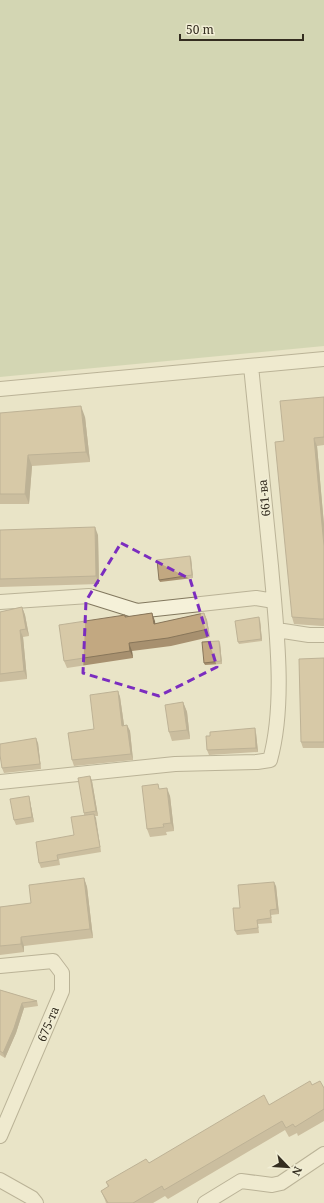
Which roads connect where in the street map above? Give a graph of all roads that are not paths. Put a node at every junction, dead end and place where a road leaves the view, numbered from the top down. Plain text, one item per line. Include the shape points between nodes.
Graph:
1 (324, 359) edge
2 (251, 366) junction
3 (0, 389) edge
4 (0, 602) edge
5 (274, 602) junction
6 (277, 630) junction
7 (324, 635) edge
8 (0, 782) edge
9 (0, 966) edge
10 (0, 1136) edge
11 (324, 1154) edge
12 (0, 1180) edge
13 (36, 1203) edge
14 (205, 1203) edge

1 - 2 street
2 - 3 street
2 - 5 street, 661-ва
4 - 5 street via 89,596 137,611 256,598
5 - 6 street, 661-ва
6 - 7 street
6 - 8 street, 661-ва via 276,739 270,760 175,764
9 - 10 street, 675-та via 53,961 62,973 62,991
11 - 14 street via 281,1183 272,1185 241,1181
12 - 13 street via 32,1198

